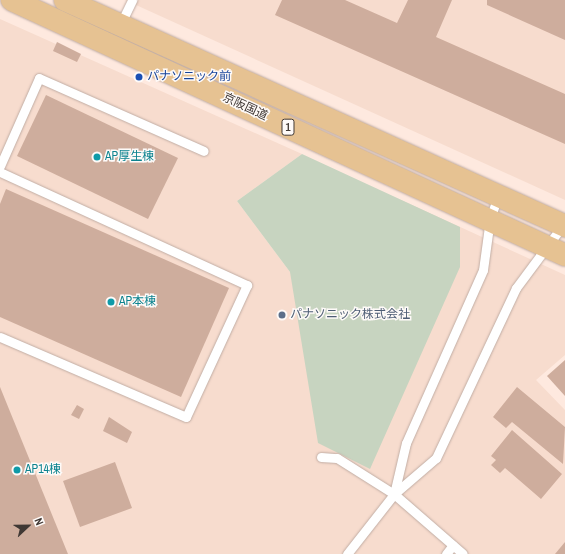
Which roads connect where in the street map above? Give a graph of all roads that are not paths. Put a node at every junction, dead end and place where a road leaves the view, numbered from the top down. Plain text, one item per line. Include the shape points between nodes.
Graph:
1 (12, 0) edge
2 (65, 0) edge
3 (132, 0) edge
4 (120, 25) junction
5 (204, 152) dead end
6 (0, 166) edge
7 (0, 172) edge
8 (498, 196) junction
9 (490, 219) junction
10 (564, 226) edge
11 (556, 250) edge
12 (0, 337) edge
13 (321, 457) dead end
14 (394, 494) junction
15 (453, 545) junction
16 (347, 554) edge
17 (446, 554) edge
18 (463, 554) edge

1 - 9 highway, 京阪国道 / 1
2 - 4 highway, 京阪国道 / 1
3 - 4 lane
4 - 8 highway, 京阪国道 / 1
5 - 6 lane via 39,78
7 - 12 lane via 247,285 186,417
8 - 9 lane
8 - 10 highway, 京阪国道 / 1
9 - 11 highway, 京阪国道 / 1
9 - 14 lane via 483,270 406,443
10 - 11 lane
11 - 14 lane via 516,288 436,458
13 - 14 lane via 337,458
14 - 15 lane
14 - 16 lane
15 - 17 lane
15 - 18 lane

